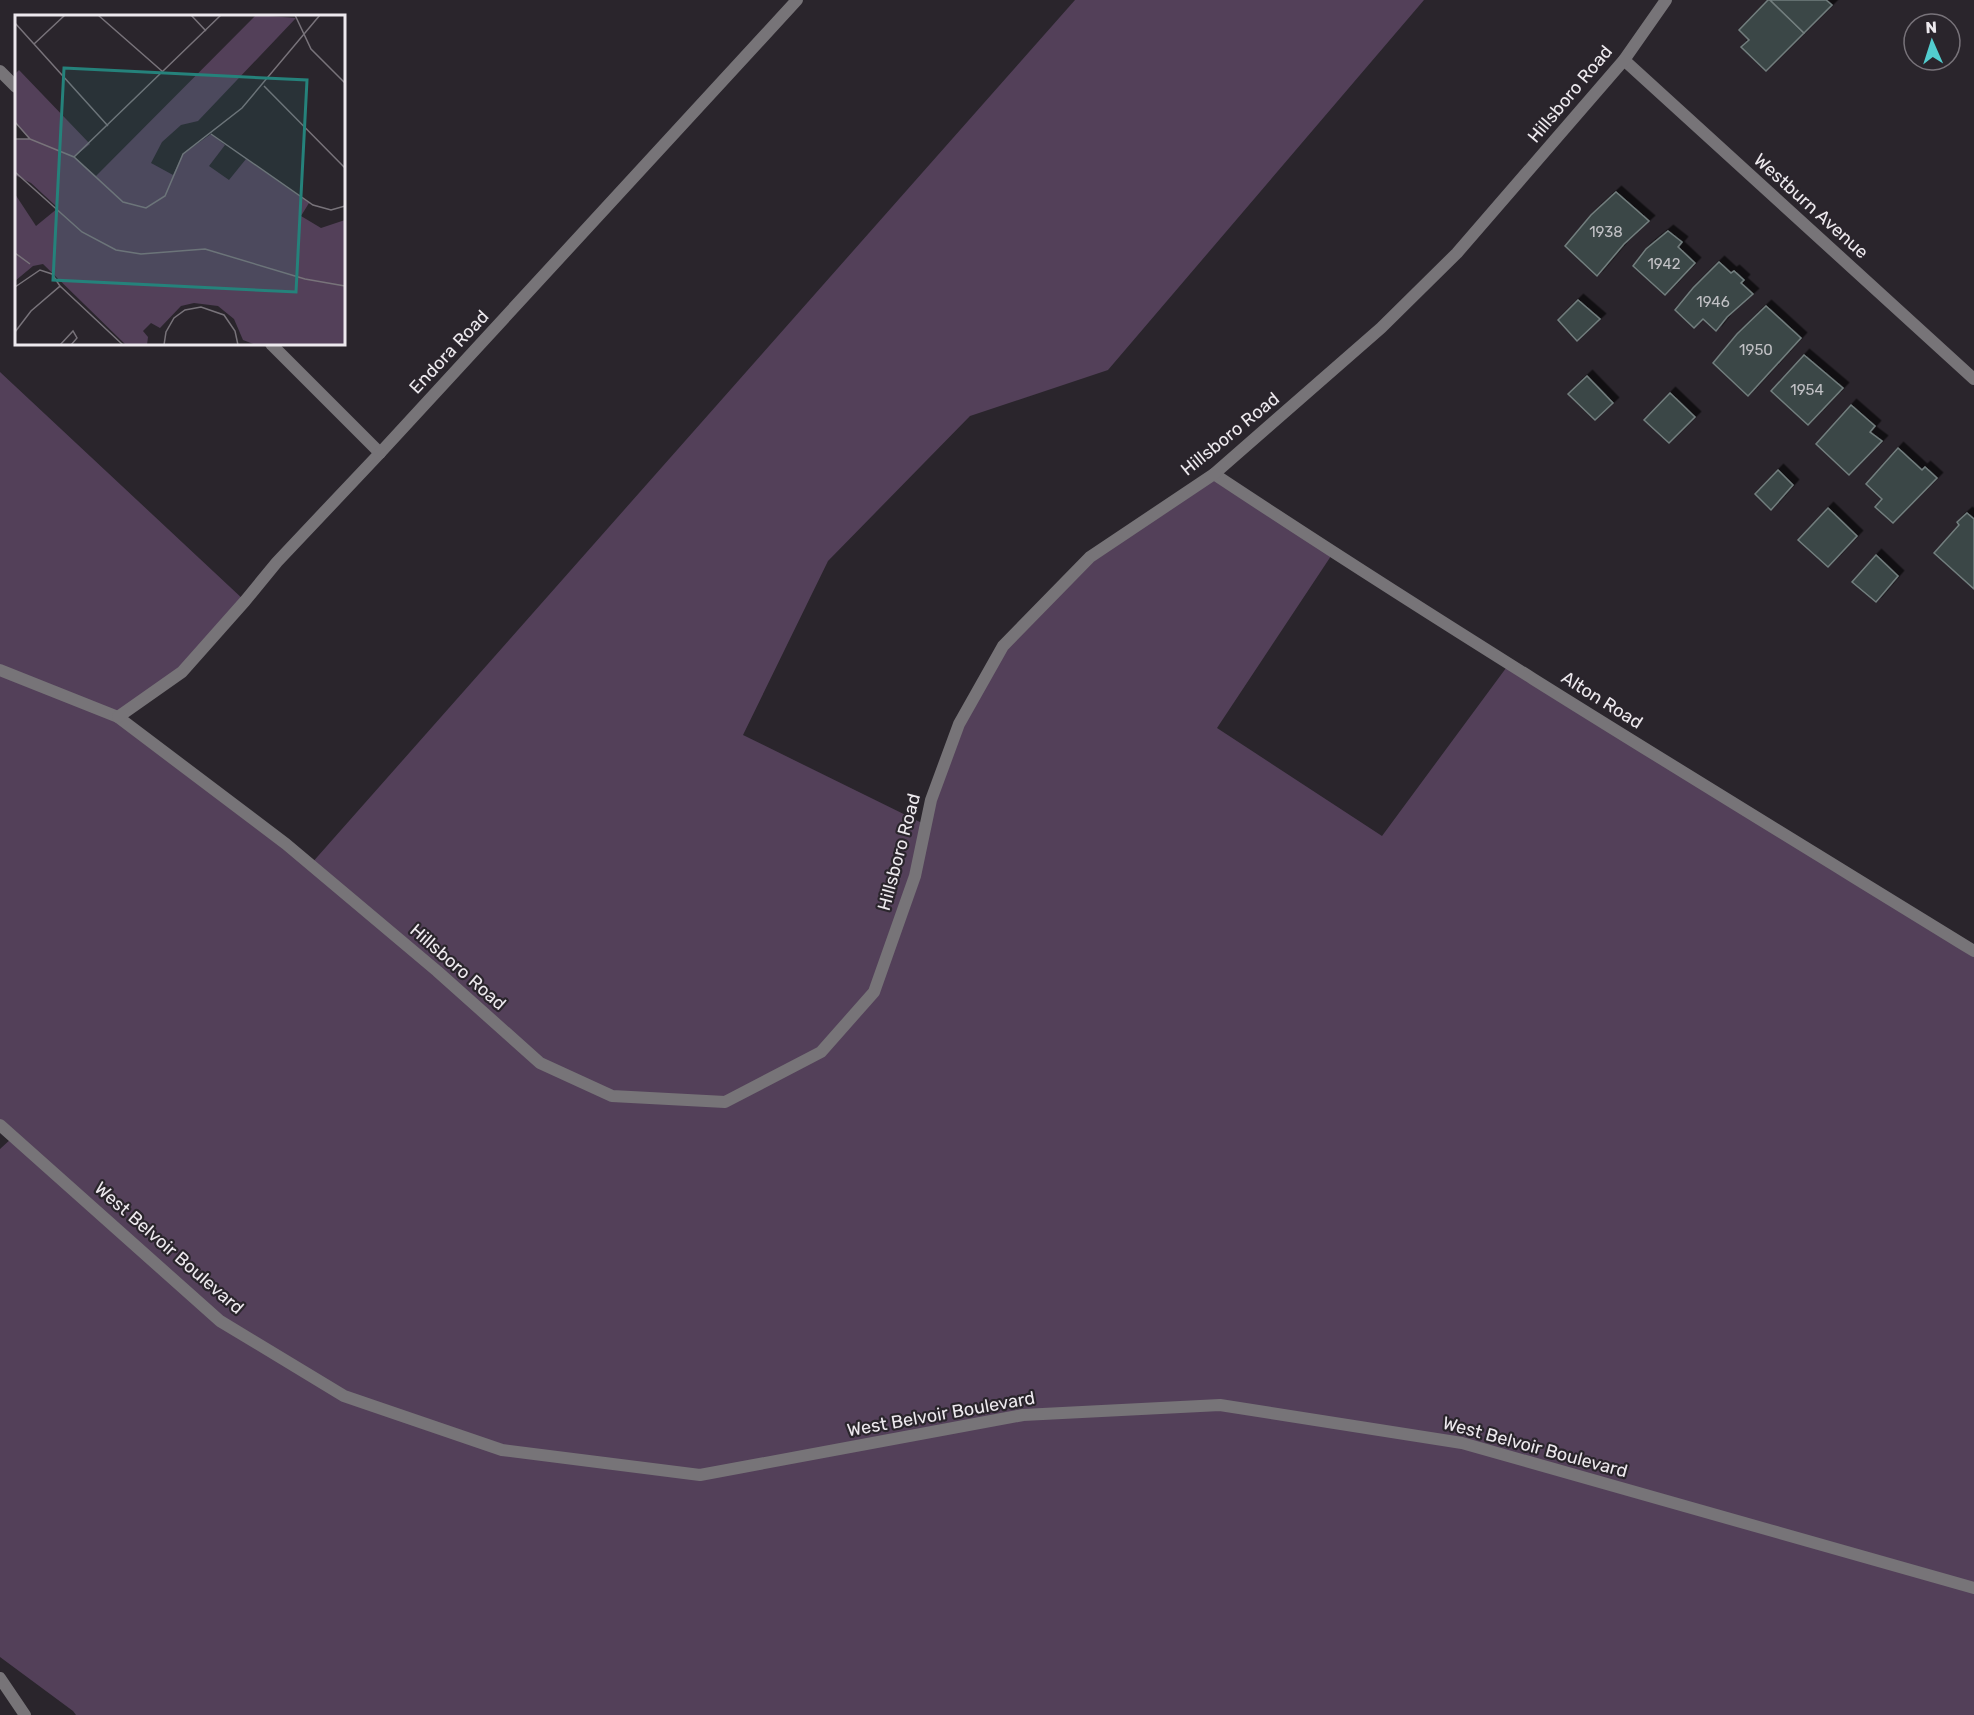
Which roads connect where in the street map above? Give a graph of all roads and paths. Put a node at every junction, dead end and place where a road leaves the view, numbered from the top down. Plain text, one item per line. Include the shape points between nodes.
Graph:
1 (797, 0) edge
2 (1666, 0) edge
3 (1623, 60) junction
4 (0, 71) edge
5 (15, 86) edge
6 (272, 345) edge
7 (1974, 379) edge
8 (380, 453) junction
9 (1214, 474) junction
10 (0, 670) edge
11 (118, 717) junction
12 (1974, 951) edge
13 (0, 1125) edge
14 (1974, 1588) edge
15 (0, 1678) edge
16 (25, 1715) edge

1 - 8 street, Endora Road
2 - 3 street, Hillsboro Road
3 - 7 street, Westburn Avenue
3 - 9 street, Hillsboro Road via 1458,253 1381,328
4 - 5 street
6 - 8 street
8 - 11 street, Endora Road via 277,562 182,672
9 - 11 street, Hillsboro Road via 1089,557 1003,646 959,724 932,800 915,876 874,992 821,1052 725,1102 612,1096 540,1063 286,844
9 - 12 street, Alton Road via 1509,664
10 - 11 street, Hillsboro Road
13 - 14 street, West Belvoir Boulevard via 220,1321 344,1396 502,1450 700,1475 1023,1415 1220,1405 1462,1443
15 - 16 street

